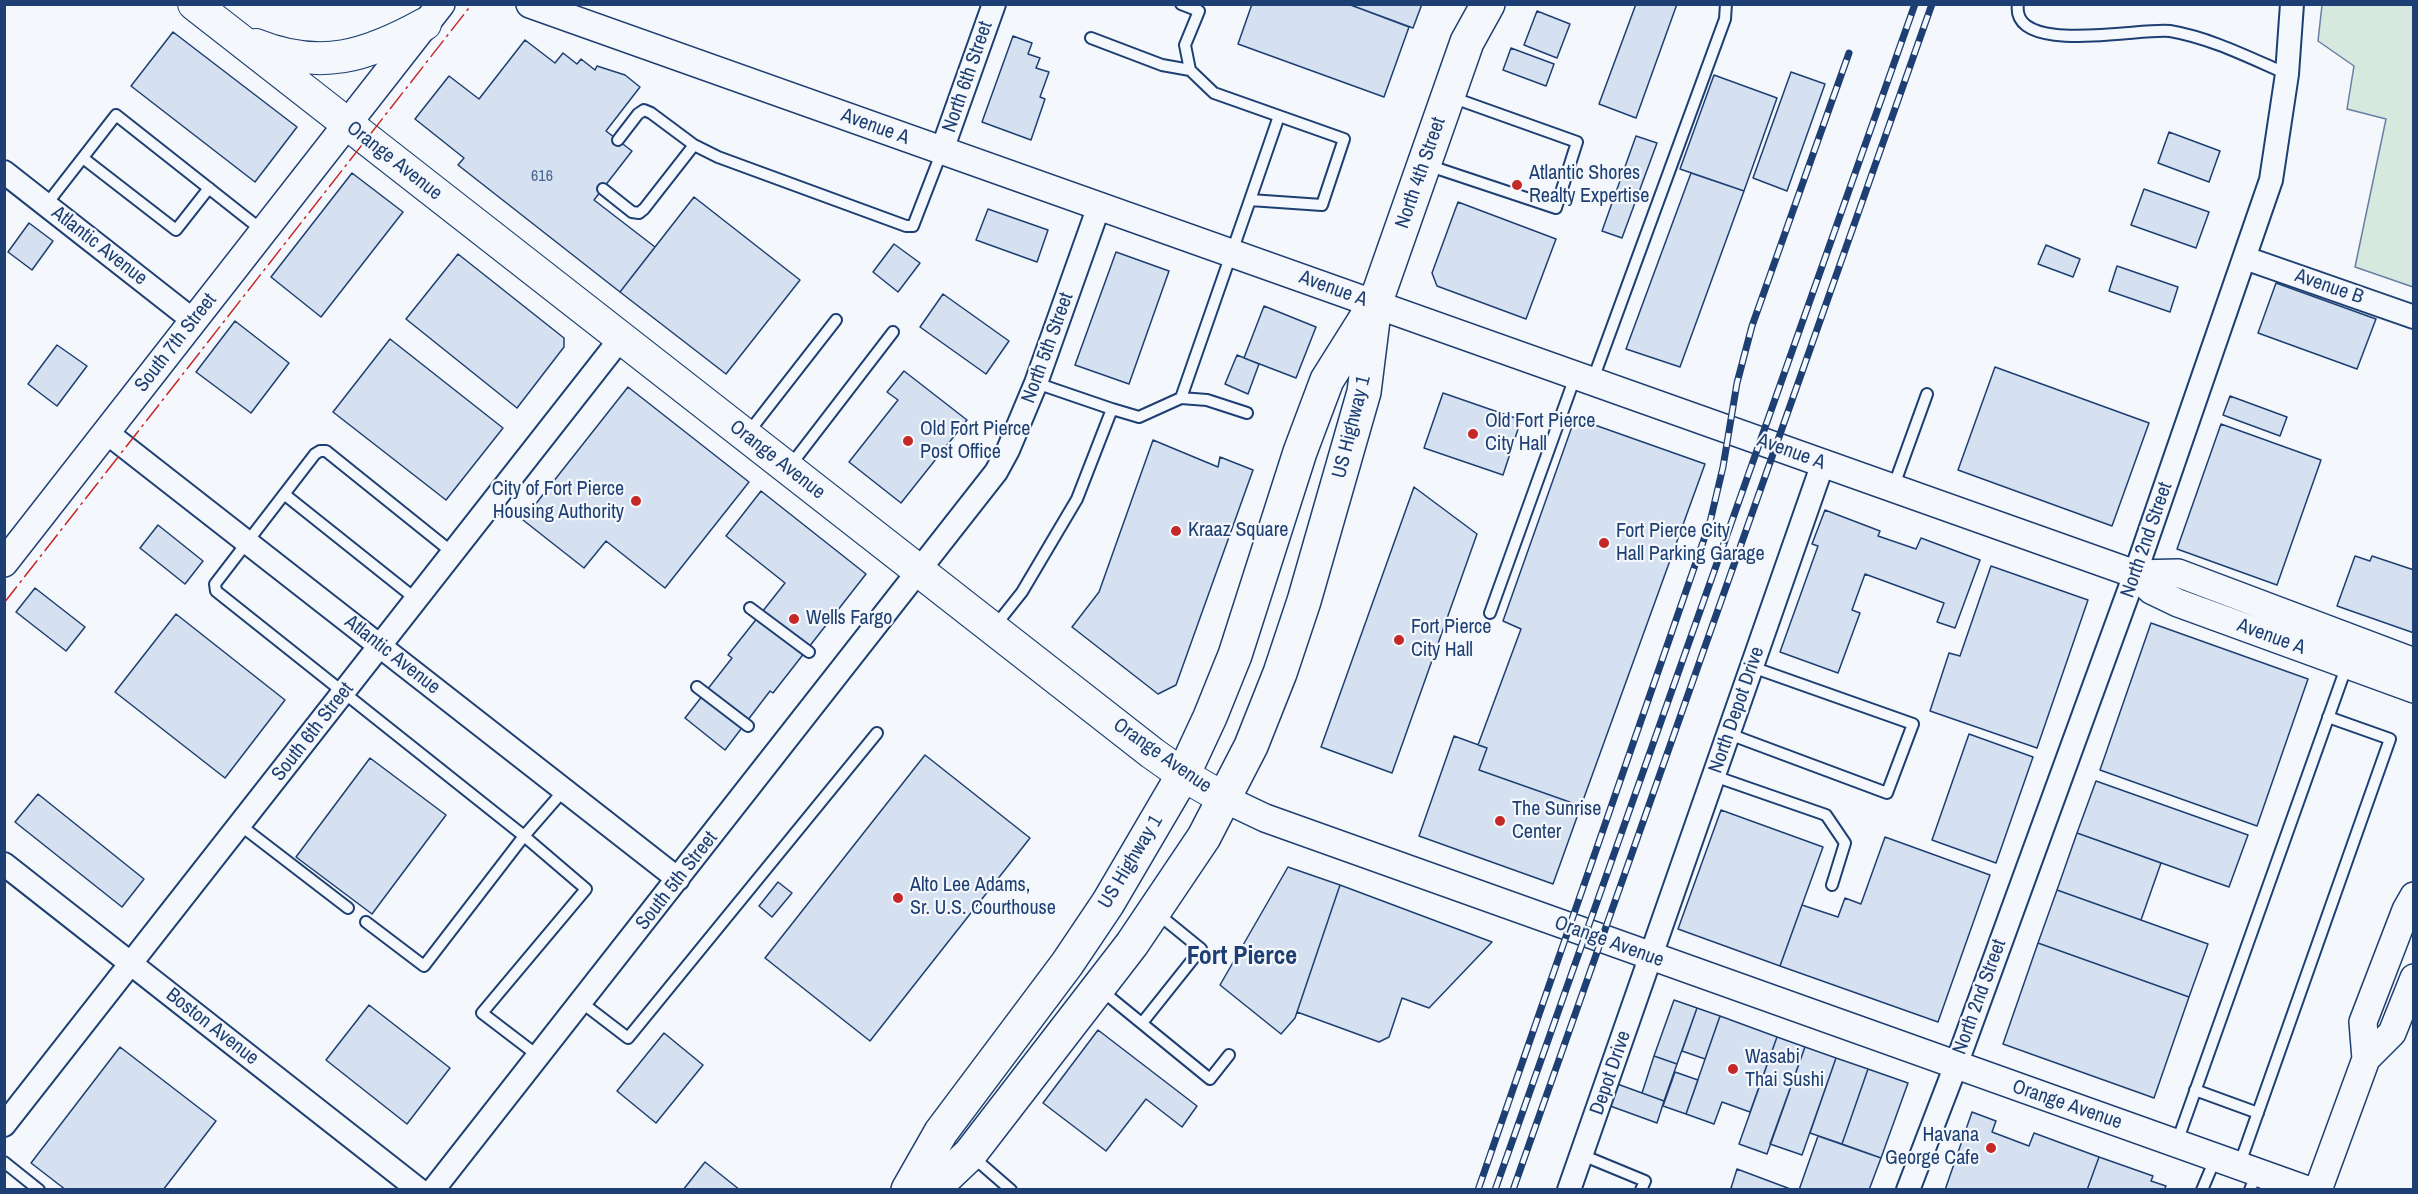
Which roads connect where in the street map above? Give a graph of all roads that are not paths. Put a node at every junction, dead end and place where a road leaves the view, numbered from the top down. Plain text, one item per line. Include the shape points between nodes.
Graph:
1 (194, 4) edge
2 (530, 4) edge
3 (994, 4) edge
4 (1181, 4) edge
5 (1472, 4) edge
6 (1488, 4) edge
7 (1726, 4) edge
8 (2018, 4) edge
9 (2292, 4) edge
10 (433, 14) edge
11 (236, 37) junction
12 (1091, 39) dead end
13 (1467, 42) junction
14 (1190, 70) junction
15 (2287, 74) junction
16 (1448, 95) junction
17 (1279, 116) junction
18 (347, 124) junction
19 (618, 140) dead end
20 (694, 146) junction
21 (942, 150) junction
22 (83, 158) junction
23 (1424, 165) junction
24 (4, 172) edge
25 (208, 188) junction
26 (603, 189) dead end
27 (1250, 200) junction
28 (46, 205) junction
29 (1100, 206) junction
30 (263, 231) junction
31 (1232, 253) junction
32 (2245, 258) junction
33 (1375, 304) junction
34 (2414, 316) edge
35 (836, 320) dead end
36 (194, 321) junction
37 (893, 332) dead end
38 (621, 338) junction
39 (1583, 379) junction
40 (1036, 383) junction
41 (1927, 394) dead end
42 (1182, 398) junction
43 (1112, 409) junction
44 (1247, 413) dead end
45 (106, 432) junction
46 (746, 436) junction
47 (1823, 463) junction
48 (788, 469) junction
49 (1893, 489) junction
50 (284, 494) junction
51 (247, 542) junction
52 (453, 553) junction
53 (4, 563) edge
54 (919, 571) junction
55 (2135, 574) junction
56 (417, 600) junction
57 (750, 608) dead end
58 (1490, 613) dead end
59 (993, 629) junction
60 (380, 646) junction
61 (809, 652) dead end
62 (2351, 652) junction
63 (2414, 662) edge
64 (1752, 667) junction
65 (697, 687) dead end
66 (2414, 689) edge
67 (344, 693) junction
68 (2328, 717) junction
69 (748, 726) dead end
70 (877, 733) dead end
71 (1729, 734) junction
72 (1183, 775) junction
73 (1714, 776) junction
74 (564, 790) junction
75 (1225, 799) junction
76 (240, 825) junction
77 (524, 836) junction
78 (4, 864) edge
79 (678, 879) junction
80 (1832, 885) dead end
81 (2414, 896) edge
82 (348, 908) dead end
83 (1155, 912) junction
84 (366, 922) dead end
85 (1651, 957) junction
86 (131, 963) junction
87 (2414, 978) edge
88 (1098, 988) junction
89 (581, 1002) junction
90 (1142, 1023) junction
91 (537, 1055) junction
92 (1229, 1055) dead end
93 (2366, 1059) junction
94 (1956, 1065) junction
95 (2195, 1090) junction
96 (2258, 1113) junction
97 (4, 1125) edge
98 (2176, 1143) junction
99 (969, 1154) junction
100 (1582, 1155) junction
101 (4, 1162) edge
102 (2240, 1171) edge
103 (39, 1190) edge
104 (419, 1190) edge
105 (433, 1190) edge
106 (908, 1190) edge
107 (932, 1190) edge
108 (1011, 1190) edge
109 (1569, 1190) edge
110 (1641, 1190) edge
111 (1908, 1190) edge
112 (2202, 1190) edge
113 (2307, 1190) edge
114 (2318, 1190) edge

1 - 11 main road, Orange Avenue
2 - 21 street, Avenue A
3 - 21 street, North 6th Street
4 - 14 lane via 1199,11 1185,45
5 - 13 main road, North 4th Street
6 - 13 main road, North 4th Street
7 - 39 lane via 1725,19
8 - 15 lane via 2016,13 2022,23 2035,31 2064,37 2169,31
9 - 15 street, North 2nd Street
10 - 11 main road via 391,43 334,59 274,53
10 - 18 street, South 7th Street
11 - 18 main road, Orange Avenue
12 - 14 lane via 1162,65
13 - 16 main road, North 4th Street
14 - 17 lane via 1214,93
15 - 32 street, North 2nd Street via 2271,180
16 - 23 main road, North 4th Street
16 - 23 lane via 1577,142 1556,208
17 - 27 lane
17 - 27 lane via 1344,139 1326,194 1322,205
18 - 30 street, South 7th Street
18 - 38 main road, Orange Avenue
19 - 20 lane via 644,110
20 - 21 lane via 906,226 913,226
20 - 26 lane via 639,213 632,212
21 - 29 street, Avenue A
22 - 25 lane via 176,230
22 - 25 lane via 116,115
22 - 28 lane
23 - 33 main road, North 4th Street
24 - 28 street, Atlantic Avenue
25 - 30 lane
27 - 31 lane
28 - 36 street, Atlantic Avenue
29 - 31 street, Avenue A
29 - 40 street, North 5th Street
30 - 36 street, South 7th Street
31 - 33 street, Avenue A
31 - 42 lane
32 - 34 street, Avenue B
32 - 55 street, North 2nd Street
33 - 39 street, Avenue A
33 - 72 main road, US Highway 1 via 1327,380 1235,655
33 - 75 main road, US Highway 1 via 1364,392 1304,601 1272,694
35 - 46 lane
36 - 45 street, South 7th Street
37 - 48 lane
38 - 46 main road, Orange Avenue
38 - 52 street, South 6th Street
39 - 47 street, Avenue A
39 - 58 lane
40 - 43 lane
40 - 54 street, North 5th Street via 996,472
41 - 49 lane
42 - 43 lane via 1139,417
42 - 44 lane via 1207,400
43 - 59 lane via 1077,499 1022,592
45 - 51 street, Atlantic Avenue
45 - 53 street, South 7th Street
46 - 48 main road, Orange Avenue
47 - 49 street, Avenue A
47 - 64 street, North Depot Drive
48 - 54 main road, Orange Avenue
49 - 55 street, Avenue A
50 - 51 lane
50 - 52 lane via 315,454 326,451
50 - 56 lane
51 - 60 street, Atlantic Avenue
51 - 67 lane via 215,584 216,591
52 - 56 street, South 6th Street
54 - 59 main road, Orange Avenue
54 - 79 street, South 5th Street
55 - 62 street, Avenue A via 2178,573
55 - 94 street, North 2nd Street
56 - 60 street, South 6th Street
57 - 61 lane
59 - 72 main road, Orange Avenue
60 - 67 street, South 6th Street
60 - 74 street, Atlantic Avenue
62 - 63 street, Avenue A
62 - 66 street, Avenue A
62 - 68 lane
64 - 71 street, North Depot Drive
64 - 71 lane via 1913,724 1887,793
65 - 69 lane
67 - 76 street, South 6th Street
67 - 77 lane
68 - 95 lane
68 - 96 lane via 2390,739
70 - 89 lane via 628,1038
71 - 73 street, North Depot Drive
72 - 75 main road, Orange Avenue
72 - 106 main road, US Highway 1 via 1067,964 941,1132
73 - 80 lane via 1826,815 1845,843
73 - 85 street, North Depot Drive
74 - 77 lane
74 - 79 street, Atlantic Avenue
75 - 83 main road, US Highway 1
75 - 85 street, Orange Avenue via 1264,818
76 - 82 lane
76 - 86 street, South 6th Street
77 - 84 lane via 424,966
77 - 91 lane via 586,888 482,1013
78 - 86 street, Boston Avenue
79 - 89 street, South 5th Street
81 - 93 street via 2363,1022
83 - 88 main road, US Highway 1
83 - 90 lane via 1201,949
85 - 94 street, Orange Avenue
85 - 100 street, Depot Drive
86 - 97 street, South 6th Street
86 - 104 street, Boston Avenue
87 - 93 street via 2392,1033
88 - 90 lane
88 - 99 main road, US Highway 1
89 - 91 street, South 5th Street
90 - 92 lane via 1210,1079
91 - 105 street, South 5th Street
93 - 114 street
94 - 98 street, Orange Avenue
94 - 111 street, North 2nd Street
95 - 96 lane
95 - 98 lane
96 - 102 lane
98 - 102 street, Orange Avenue
99 - 107 main road, US Highway 1
99 - 108 lane
100 - 109 street, Depot Drive
100 - 110 lane via 1645,1181
101 - 103 lane
102 - 112 lane
102 - 113 street, Orange Avenue

